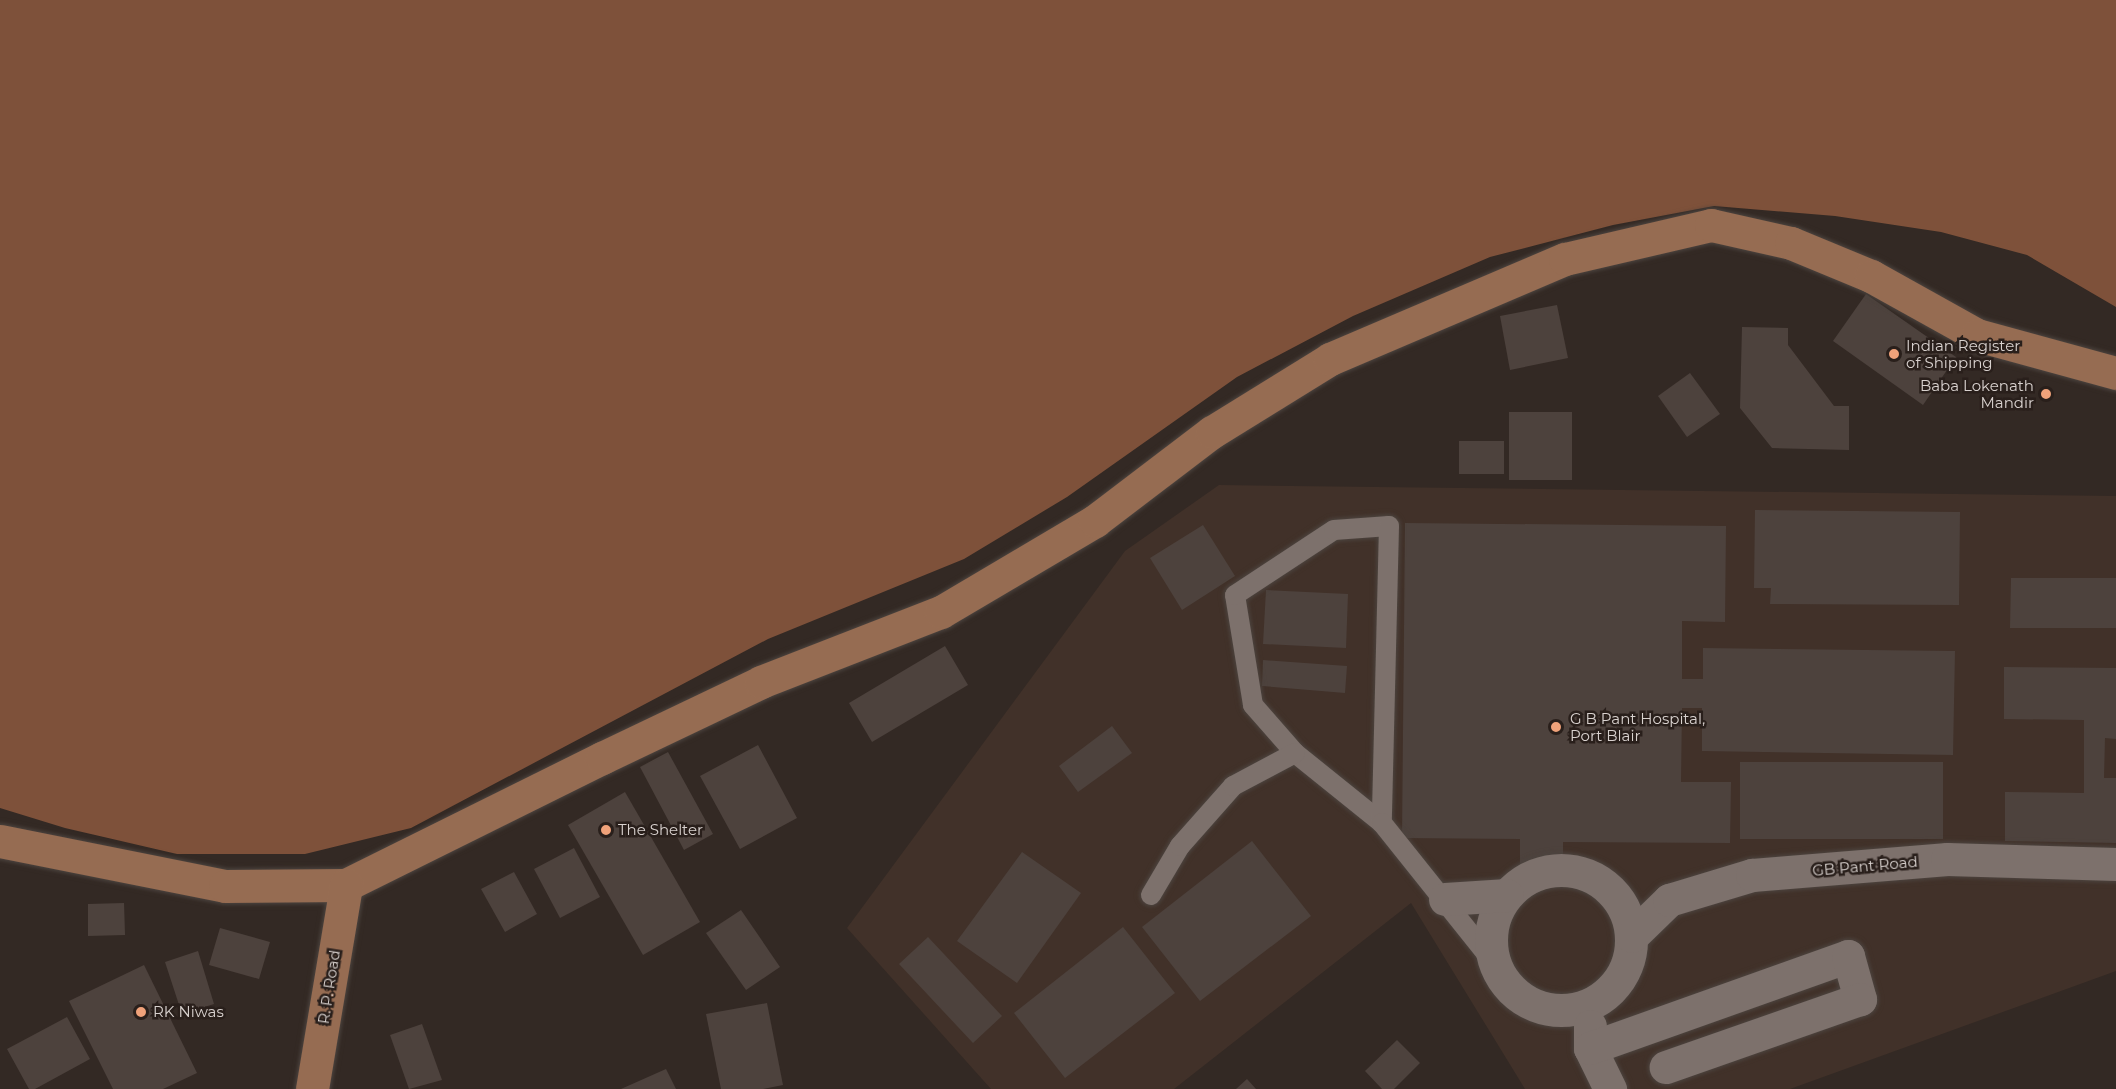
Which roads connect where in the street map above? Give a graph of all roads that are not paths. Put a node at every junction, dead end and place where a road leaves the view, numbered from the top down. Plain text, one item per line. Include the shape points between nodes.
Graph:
1 (2116, 373) edge
2 (1295, 753) junction
3 (1382, 823) junction
4 (0, 841) edge
5 (2116, 864) edge
6 (346, 885) junction
7 (1507, 894) junction
8 (1151, 895) dead end
9 (1445, 899) junction
10 (1632, 936) junction
11 (1493, 962) junction
12 (1591, 1004) junction
13 (1590, 1048) junction
14 (1666, 1067) dead end
15 (312, 1089) edge
16 (1610, 1089) edge

1 - 6 street via 1977,335 1851,268 1791,243 1712,225 1565,260 1330,359 1212,432 1095,521 941,612 761,682
2 - 3 lane
2 - 3 lane via 1253,705 1235,595 1334,530 1389,526
2 - 8 lane via 1233,786 1180,846
3 - 9 lane
4 - 6 street via 225,886
5 - 10 street, GB Pant Road via 1947,859 1752,875 1669,900
6 - 15 street, R. P. Road
7 - 9 street
7 - 10 street via 1525,879 1548,871 1572,871 1594,878 1614,893 1626,913
7 - 11 street via 1493,923
9 - 11 lane
10 - 12 street via 1630,957 1622,976
11 - 12 street via 1504,983 1522,999 1544,1008 1568,1011
12 - 13 street
13 - 14 street via 1848,956 1860,999
13 - 16 street

